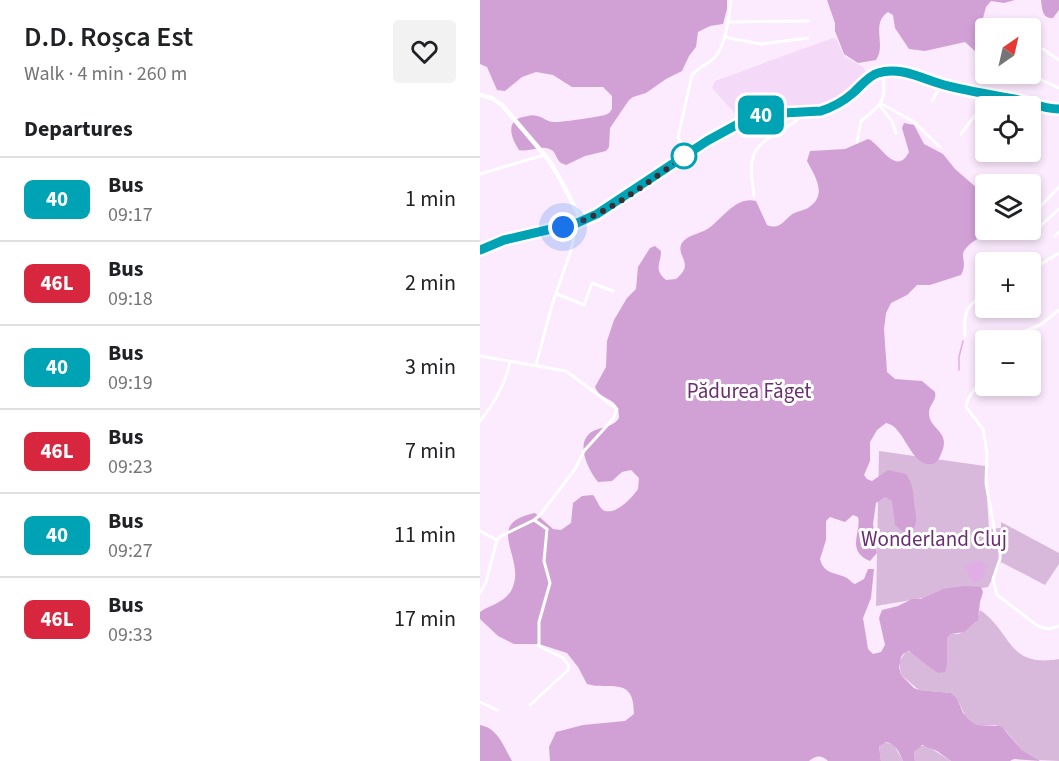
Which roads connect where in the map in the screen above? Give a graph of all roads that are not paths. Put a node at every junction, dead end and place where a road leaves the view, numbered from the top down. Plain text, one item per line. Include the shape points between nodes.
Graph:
1 (731, 0) edge
2 (808, 21) dead end
3 (727, 22) junction
4 (724, 37) junction
5 (808, 38) dead end
6 (1043, 49) dead end
7 (1059, 60) edge
8 (883, 72) junction
9 (1041, 80) edge
10 (942, 84) junction
11 (1059, 88) edge
12 (986, 94) junction
13 (480, 95) edge
14 (994, 96) edge
15 (932, 101) dead end
16 (880, 105) junction
17 (1041, 108) edge
18 (1059, 109) edge
19 (801, 113) junction
20 (896, 133) dead end
21 (961, 134) dead end
22 (857, 142) dead end
23 (940, 147) dead end
24 (687, 154) junction
25 (544, 155) junction
26 (480, 174) edge
27 (1059, 187) edge
28 (754, 196) dead end
29 (1041, 206) edge
30 (1059, 209) edge
31 (579, 222) junction
32 (1041, 226) edge
33 (1059, 232) edge
34 (1055, 236) dead end
35 (480, 250) edge
36 (1059, 254) edge
37 (1041, 265) edge
38 (613, 291) dead end
39 (556, 294) junction
40 (975, 301) edge
41 (1059, 310) edge
42 (1028, 330) edge
43 (965, 336) dead end
44 (480, 356) edge
45 (510, 362) junction
46 (536, 365) junction
47 (975, 388) edge
48 (480, 421) edge
49 (534, 520) junction
50 (480, 531) edge
51 (497, 540) junction
52 (480, 593) edge
53 (1059, 626) edge
54 (480, 702) edge
55 (530, 705) dead end
56 (496, 710) dead end

1 - 3 street
2 - 3 street
3 - 4 street
4 - 5 street via 761,44
4 - 24 street via 715,58 692,75 678,138
6 - 7 street
8 - 10 main road via 903,73
8 - 16 street via 885,87
8 - 19 main road via 873,75 836,105
9 - 11 street
10 - 12 main road
10 - 15 street
12 - 14 main road
12 - 21 street
13 - 25 main road via 502,105
16 - 20 street
16 - 22 street via 861,121
16 - 23 street via 914,122
17 - 18 main road
19 - 24 main road via 754,116
19 - 28 street via 793,124 766,139 754,153
24 - 31 main road via 612,206
25 - 26 street
25 - 31 main road via 559,177
27 - 29 street
30 - 32 street
31 - 35 main road via 504,240
31 - 39 street
33 - 34 street
36 - 37 street
38 - 39 street via 592,283 584,305
39 - 46 street
40 - 43 street via 965,311
41 - 42 street
44 - 45 street
45 - 46 street
45 - 48 street via 507,377
46 - 49 street via 566,371 617,409
47 - 53 street via 966,406 982,429 987,452 986,483 995,533 1001,538 994,589 1000,599 1038,626
49 - 51 street
49 - 55 street via 547,530 544,561 550,583 539,622 538,646 563,658 569,666
50 - 51 street
51 - 52 street
54 - 56 street

